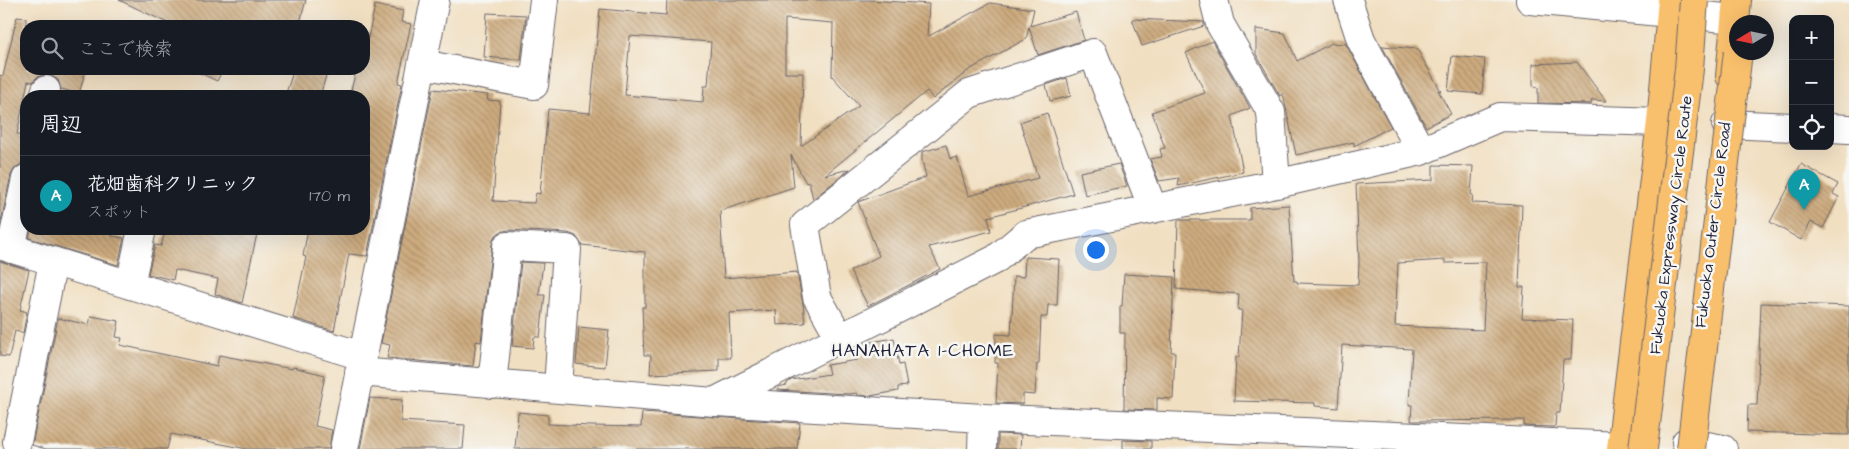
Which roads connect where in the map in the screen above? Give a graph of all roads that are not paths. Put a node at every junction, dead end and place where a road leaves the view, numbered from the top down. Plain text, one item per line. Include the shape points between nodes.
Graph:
1 (435, 0) edge
2 (544, 0) edge
3 (1214, 0) edge
4 (1348, 0) edge
5 (1530, 0) edge
6 (1679, 5) edge
7 (1738, 10) edge
8 (1737, 60) edge
9 (422, 64) junction
10 (1661, 122) junction
11 (1726, 124) junction
12 (1789, 127) edge
13 (1834, 128) edge
14 (1849, 128) edge
15 (1421, 151) junction
16 (1276, 184) junction
17 (20, 199) edge
18 (1153, 209) junction
19 (141, 235) edge
20 (6, 247) edge
21 (53, 262) junction
22 (130, 285) junction
23 (840, 338) junction
24 (361, 364) junction
25 (492, 384) junction
26 (558, 389) junction
27 (714, 402) junction
28 (983, 418) junction
29 (17, 442) dead end
30 (1687, 447) edge
31 (1628, 448) edge
32 (344, 449) edge
33 (982, 449) edge
34 (1723, 449) edge

1 - 9 street
2 - 9 street via 534,85
3 - 16 street via 1220,24 1271,112
4 - 15 street via 1361,40
5 - 6 street
6 - 7 street
6 - 10 highway
6 - 31 highway, Fukuoka Expressway Circle Route, bridge via 1690,69
7 - 11 highway, Fukuoka Outer Circle Road
8 - 30 highway, bridge
9 - 24 street
10 - 15 street via 1500,117
10 - 31 highway
11 - 12 street
11 - 30 highway, Fukuoka Outer Circle Road
13 - 14 street
15 - 16 street
16 - 18 street
17 - 20 street
18 - 23 street via 1026,234 996,259
18 - 23 street via 1093,53 969,94 805,225 817,297
19 - 22 street
20 - 21 street
21 - 22 street
21 - 29 street
22 - 24 street
23 - 27 street
24 - 25 street
24 - 32 street
25 - 26 street
25 - 26 street via 507,246 567,249
26 - 27 street
27 - 28 street
28 - 31 street
28 - 33 street
30 - 34 street

